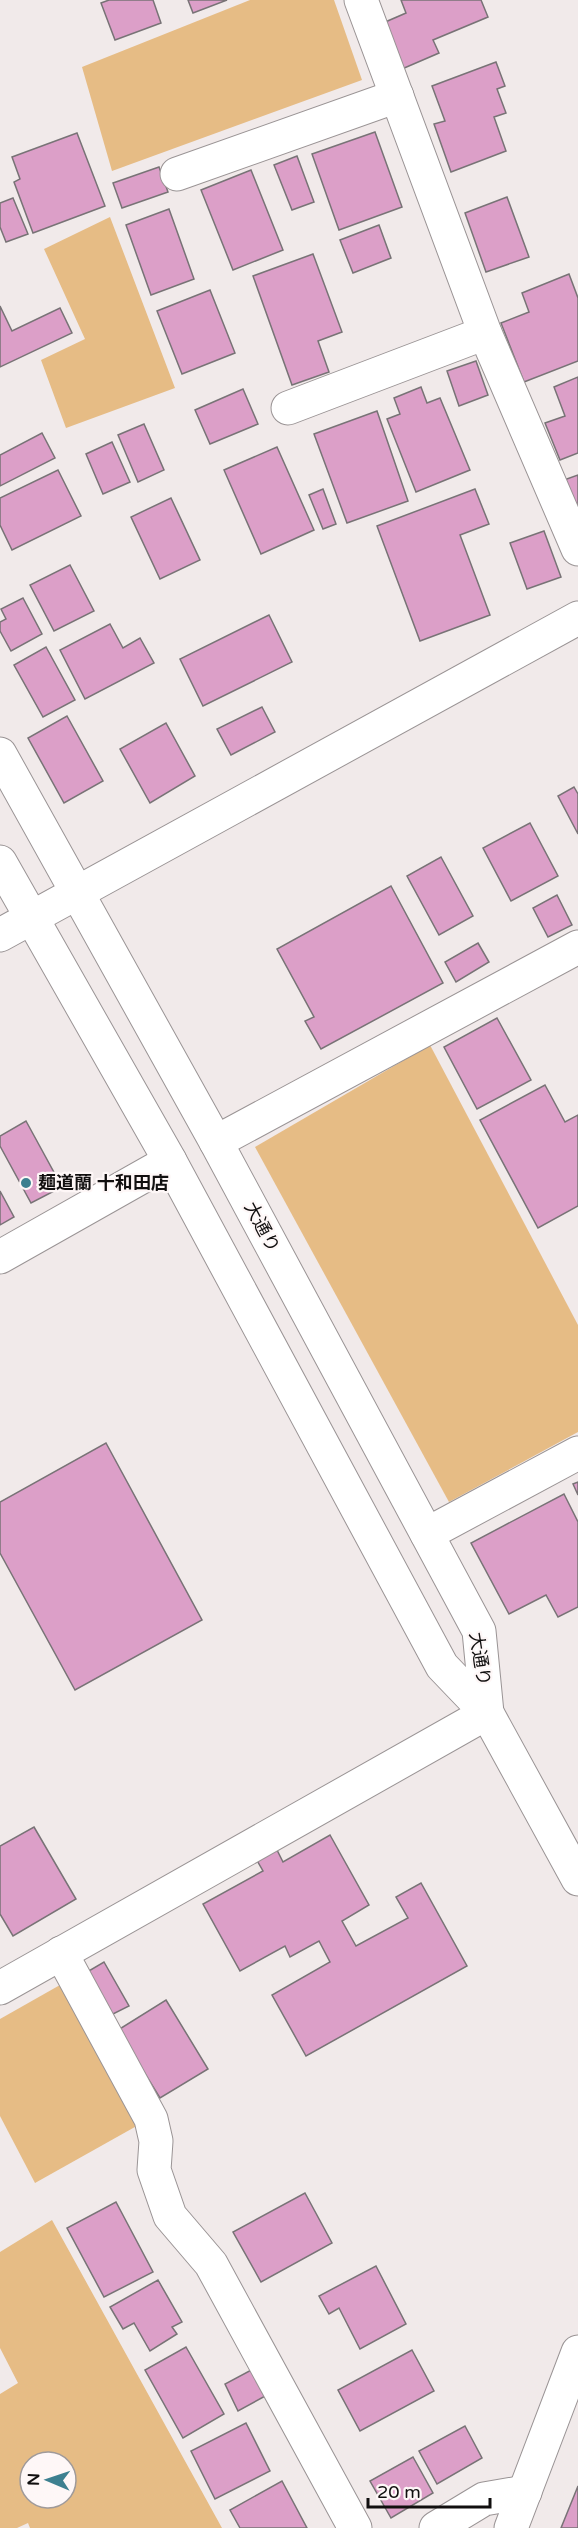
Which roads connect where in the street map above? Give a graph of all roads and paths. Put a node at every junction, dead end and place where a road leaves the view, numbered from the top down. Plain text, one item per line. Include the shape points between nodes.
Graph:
1 (361, 0) edge
2 (397, 96) junction
3 (177, 174) dead end
4 (486, 333) junction
5 (288, 408) dead end
6 (578, 549) edge
7 (578, 618) edge
8 (0, 754) edge
9 (0, 862) edge
10 (77, 892) junction
11 (31, 917) junction
12 (0, 935) edge
13 (578, 947) edge
14 (216, 1142) junction
15 (170, 1161) junction
16 (0, 1257) edge
17 (578, 1453) edge
18 (427, 1534) junction
19 (488, 1713) junction
20 (578, 1879) edge
21 (61, 1953) junction
22 (0, 1988) edge
23 (576, 2361) edge
24 (525, 2492) junction
25 (356, 2528) edge
26 (436, 2528) edge
27 (511, 2528) edge

1 - 2 street
2 - 3 street
2 - 4 street
4 - 5 street
4 - 6 street
7 - 10 street
8 - 10 street, 大通り
9 - 11 street, 大通り
10 - 11 street
10 - 14 street, 大通り
11 - 12 street
11 - 15 street, 大通り
13 - 14 street
14 - 18 street, 大通り
15 - 16 street
15 - 19 street, 大通り via 442,1666
17 - 18 street
18 - 19 street, 大通り via 479,1631
19 - 20 street, 大通り
19 - 21 street
21 - 22 street
21 - 25 street via 151,2119 156,2141 154,2170 170,2216 210,2264
23 - 24 street
24 - 26 street via 484,2499
24 - 27 street

